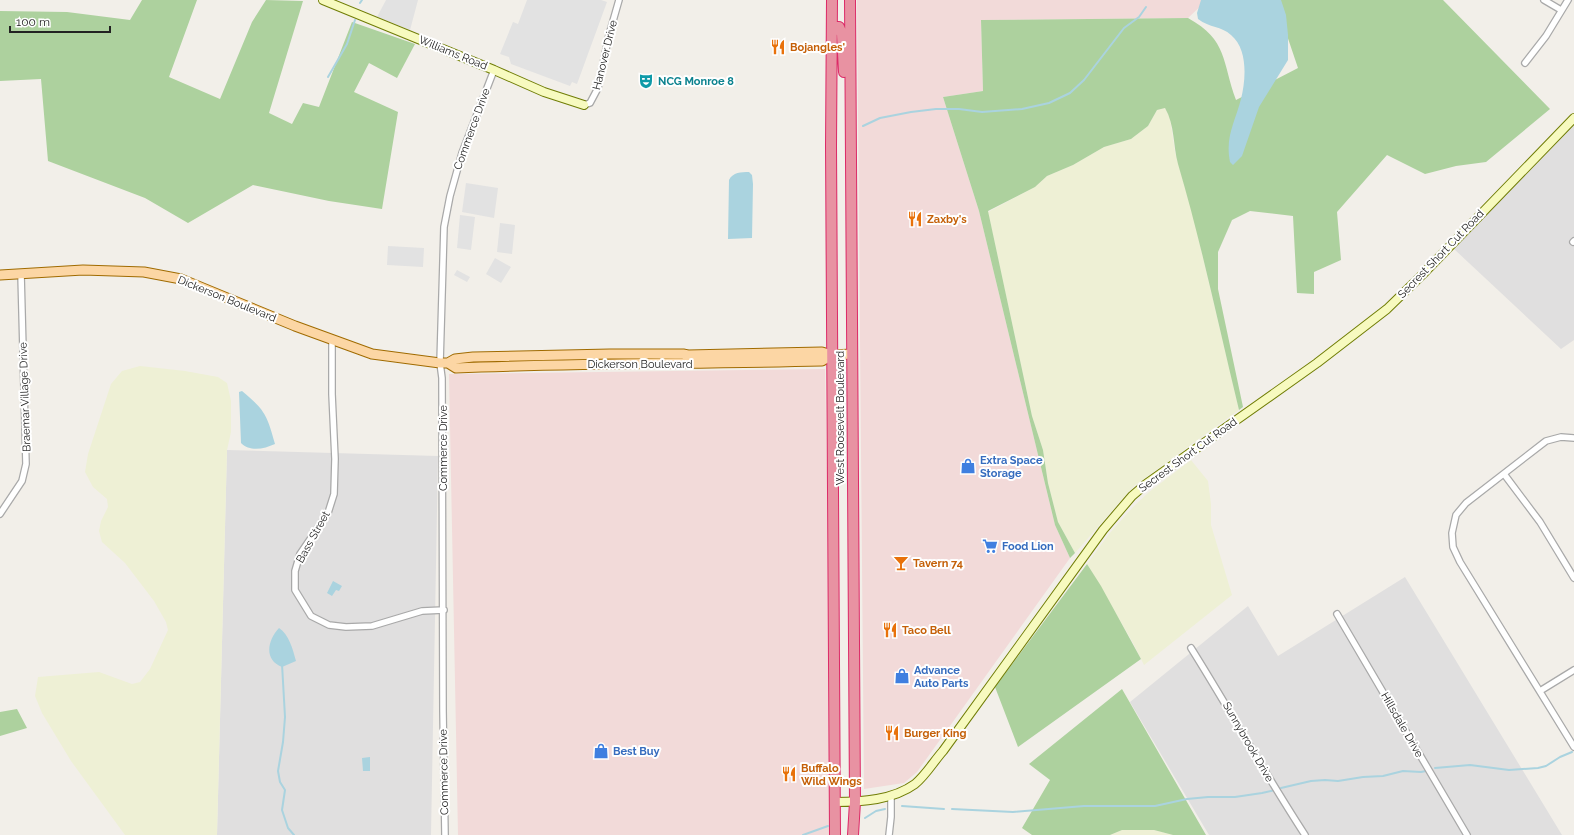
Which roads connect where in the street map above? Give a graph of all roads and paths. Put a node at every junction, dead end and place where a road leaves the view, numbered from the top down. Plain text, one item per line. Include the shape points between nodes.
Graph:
1 (323, 0) edge
2 (619, 0) edge
3 (832, 0) edge
4 (850, 0) edge
5 (1544, 0) edge
6 (1568, 0) edge
7 (1561, 10) junction
8 (832, 27) junction
9 (1525, 63) dead end
10 (494, 70) junction
11 (584, 105) joint
12 (1574, 118) edge
13 (850, 119) junction
14 (21, 274) junction
15 (0, 275) edge
16 (332, 340) junction
17 (852, 354) junction
18 (688, 355) junction
19 (832, 355) junction
20 (444, 363) junction
21 (646, 364) junction
22 (1574, 438) edge
23 (1504, 474) junction
24 (0, 514) edge
25 (1574, 578) edge
26 (444, 610) junction
27 (1337, 614) dead end
28 (1191, 648) dead end
29 (1574, 670) edge
30 (1540, 691) junction
31 (1574, 747) edge
32 (891, 796) junction
33 (835, 802) junction
34 (855, 802) junction
35 (445, 835) edge
36 (835, 835) edge
37 (853, 835) edge
38 (890, 835) edge
39 (1305, 835) edge
40 (1467, 835) edge

1 - 10 main road, Williams Road
2 - 11 street, Hanover Drive via 598,88 594,99
3 - 8 highway, West Roosevelt Boulevard
4 - 13 highway, West Roosevelt Boulevard
5 - 7 street
6 - 7 street
7 - 9 street via 1546,36
8 - 13 highway via 839,27 842,34
8 - 19 highway, West Roosevelt Boulevard
10 - 11 main road, Williams Road via 544,92
10 - 20 street, Commerce Drive via 462,152 444,227
12 - 32 main road, Secrest Short Cut Road via 1428,269 1364,328 1132,496 1103,530 943,751 916,783
13 - 17 highway, West Roosevelt Boulevard
14 - 15 main road, Dickerson Boulevard
14 - 16 main road, Dickerson Boulevard via 83,270 144,272 181,279
14 - 24 street, Braemar Village Drive via 26,464 22,481
16 - 20 main road, Dickerson Boulevard via 372,354
16 - 26 street, Bass Street via 334,494 328,512 300,554 295,570 295,590 311,616 329,625 372,626 422,611
17 - 19 main road, Dickerson Boulevard
17 - 34 highway, West Roosevelt Boulevard
18 - 19 main road, Dickerson Boulevard via 822,352
18 - 20 main road, Dickerson Boulevard via 473,357
18 - 21 main road via 684,359
19 - 21 main road, Dickerson Boulevard via 822,361
19 - 33 highway, West Roosevelt Boulevard
20 - 21 main road, Dickerson Boulevard via 456,368
20 - 26 street, Commerce Drive
22 - 23 street via 1561,437 1546,441
23 - 25 street via 1540,522
23 - 30 street via 1466,503 1456,515 1452,533 1453,547
26 - 35 street, Commerce Drive
27 - 40 street, Hillsdale Drive
28 - 39 street, Sunnybrook Drive
29 - 30 street
30 - 31 street
32 - 34 main road, Secrest Short Cut Road
32 - 38 street
33 - 34 main road, Secrest Short Cut Road
33 - 36 highway, West Roosevelt Boulevard
34 - 37 highway, West Roosevelt Boulevard

